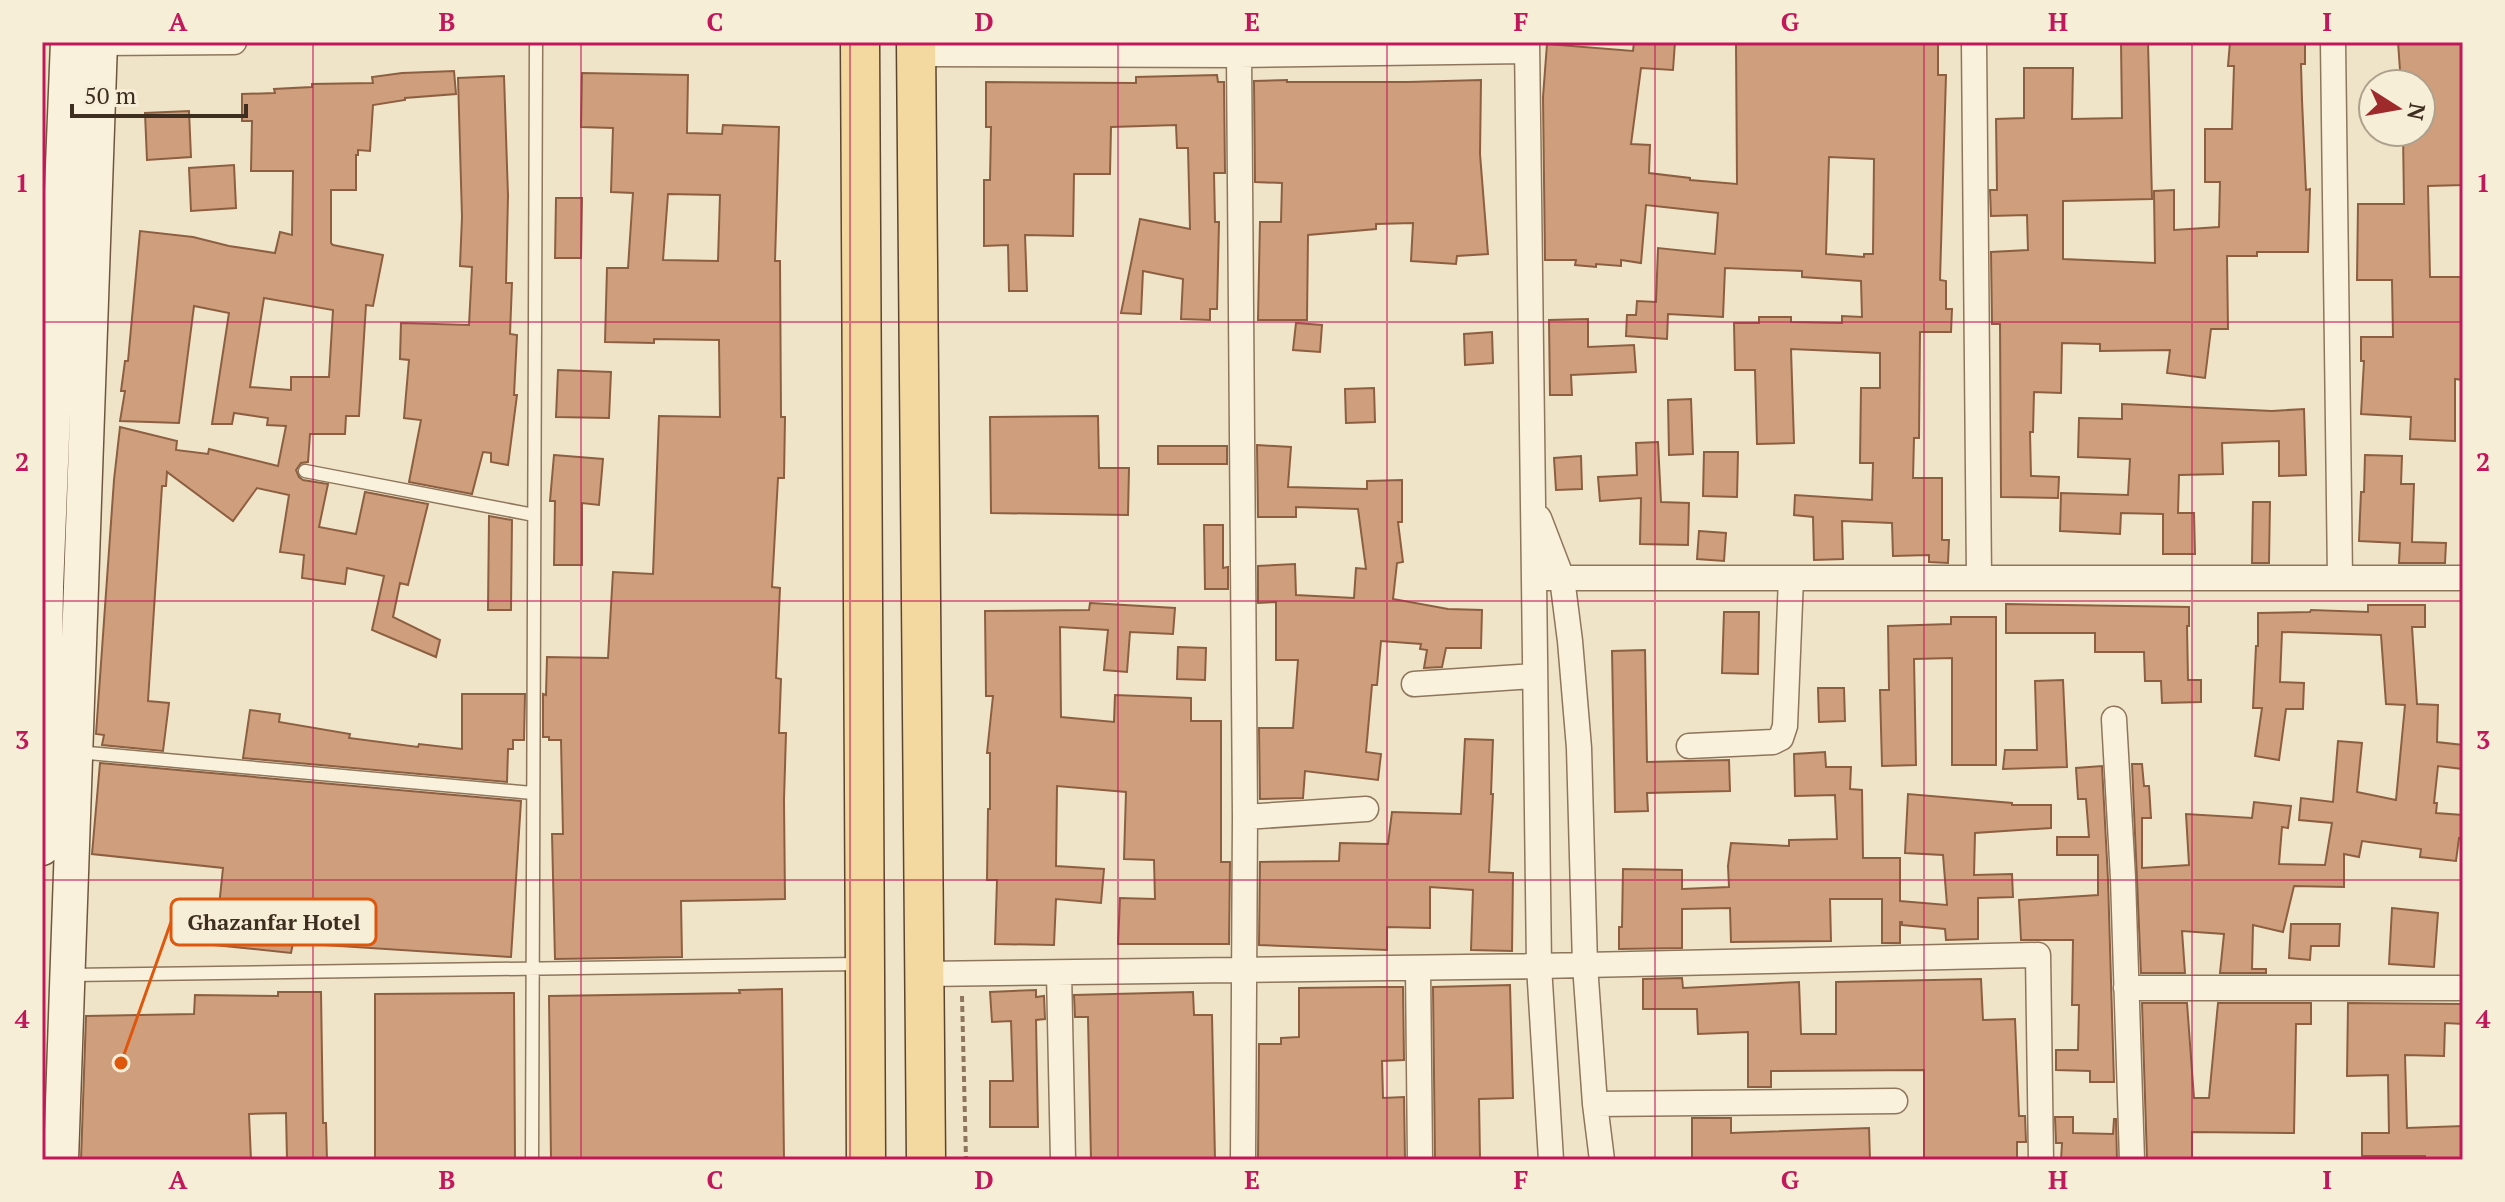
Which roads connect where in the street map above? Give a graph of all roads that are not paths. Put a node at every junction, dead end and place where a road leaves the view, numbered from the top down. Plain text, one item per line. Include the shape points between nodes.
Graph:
1 (89, 42) edge
2 (234, 42) edge
3 (536, 42) edge
4 (860, 42) edge
5 (1974, 42) edge
6 (2333, 42) edge
7 (1527, 46) edge
8 (916, 48) edge
9 (1239, 55) junction
10 (54, 121) edge
11 (53, 160) edge
12 (305, 471) dead end
13 (1533, 501) junction
14 (534, 515) junction
15 (1534, 578) junction
16 (1562, 578) junction
17 (1791, 578) junction
18 (1979, 578) junction
19 (2340, 578) junction
20 (2463, 578) edge
21 (44, 587) edge
22 (1534, 676) junction
23 (1414, 684) dead end
24 (2114, 719) dead end
25 (1689, 746) dead end
26 (74, 752) junction
27 (532, 793) junction
28 (1366, 809) dead end
29 (1245, 817) junction
30 (42, 848) edge
31 (865, 964) junction
32 (1585, 965) junction
33 (1539, 966) junction
34 (1418, 968) junction
35 (533, 969) junction
36 (1245, 970) junction
37 (1059, 973) junction
38 (943, 974) junction
39 (67, 975) junction
40 (2126, 988) junction
41 (2458, 988) dead end
42 (1895, 1101) dead end
43 (1595, 1104) junction
44 (61, 1160) edge
45 (532, 1160) edge
46 (866, 1160) edge
47 (926, 1160) edge
48 (1063, 1160) edge
49 (1243, 1160) edge
50 (1420, 1160) edge
51 (1551, 1160) edge
52 (1602, 1160) edge
53 (2041, 1160) edge
54 (2132, 1160) edge

1 - 2 street
1 - 10 street
1 - 26 street
3 - 14 lane
4 - 31 main road
5 - 18 street
6 - 19 street
7 - 9 street
7 - 13 street
8 - 9 street
8 - 38 main road
9 - 29 street
10 - 11 street
11 - 21 street
12 - 14 lane
13 - 15 street
13 - 16 street
14 - 27 lane
15 - 16 street
15 - 22 street
16 - 17 street
16 - 32 street via 1579,748
17 - 18 street
17 - 25 street via 1781,738
18 - 19 street
19 - 20 street
21 - 30 street
22 - 23 street
22 - 33 street
24 - 40 street
26 - 27 lane
26 - 39 street
27 - 35 lane
28 - 29 street
29 - 36 street
31 - 35 lane
31 - 46 main road
32 - 33 street
32 - 43 street
32 - 53 street via 2038,955
33 - 34 street
33 - 51 street
34 - 36 street
34 - 50 street
35 - 39 lane
35 - 45 lane
36 - 37 street
36 - 49 street
37 - 38 street
37 - 48 street
38 - 47 main road
39 - 44 street
40 - 41 street
40 - 54 street
42 - 43 street
43 - 52 street

